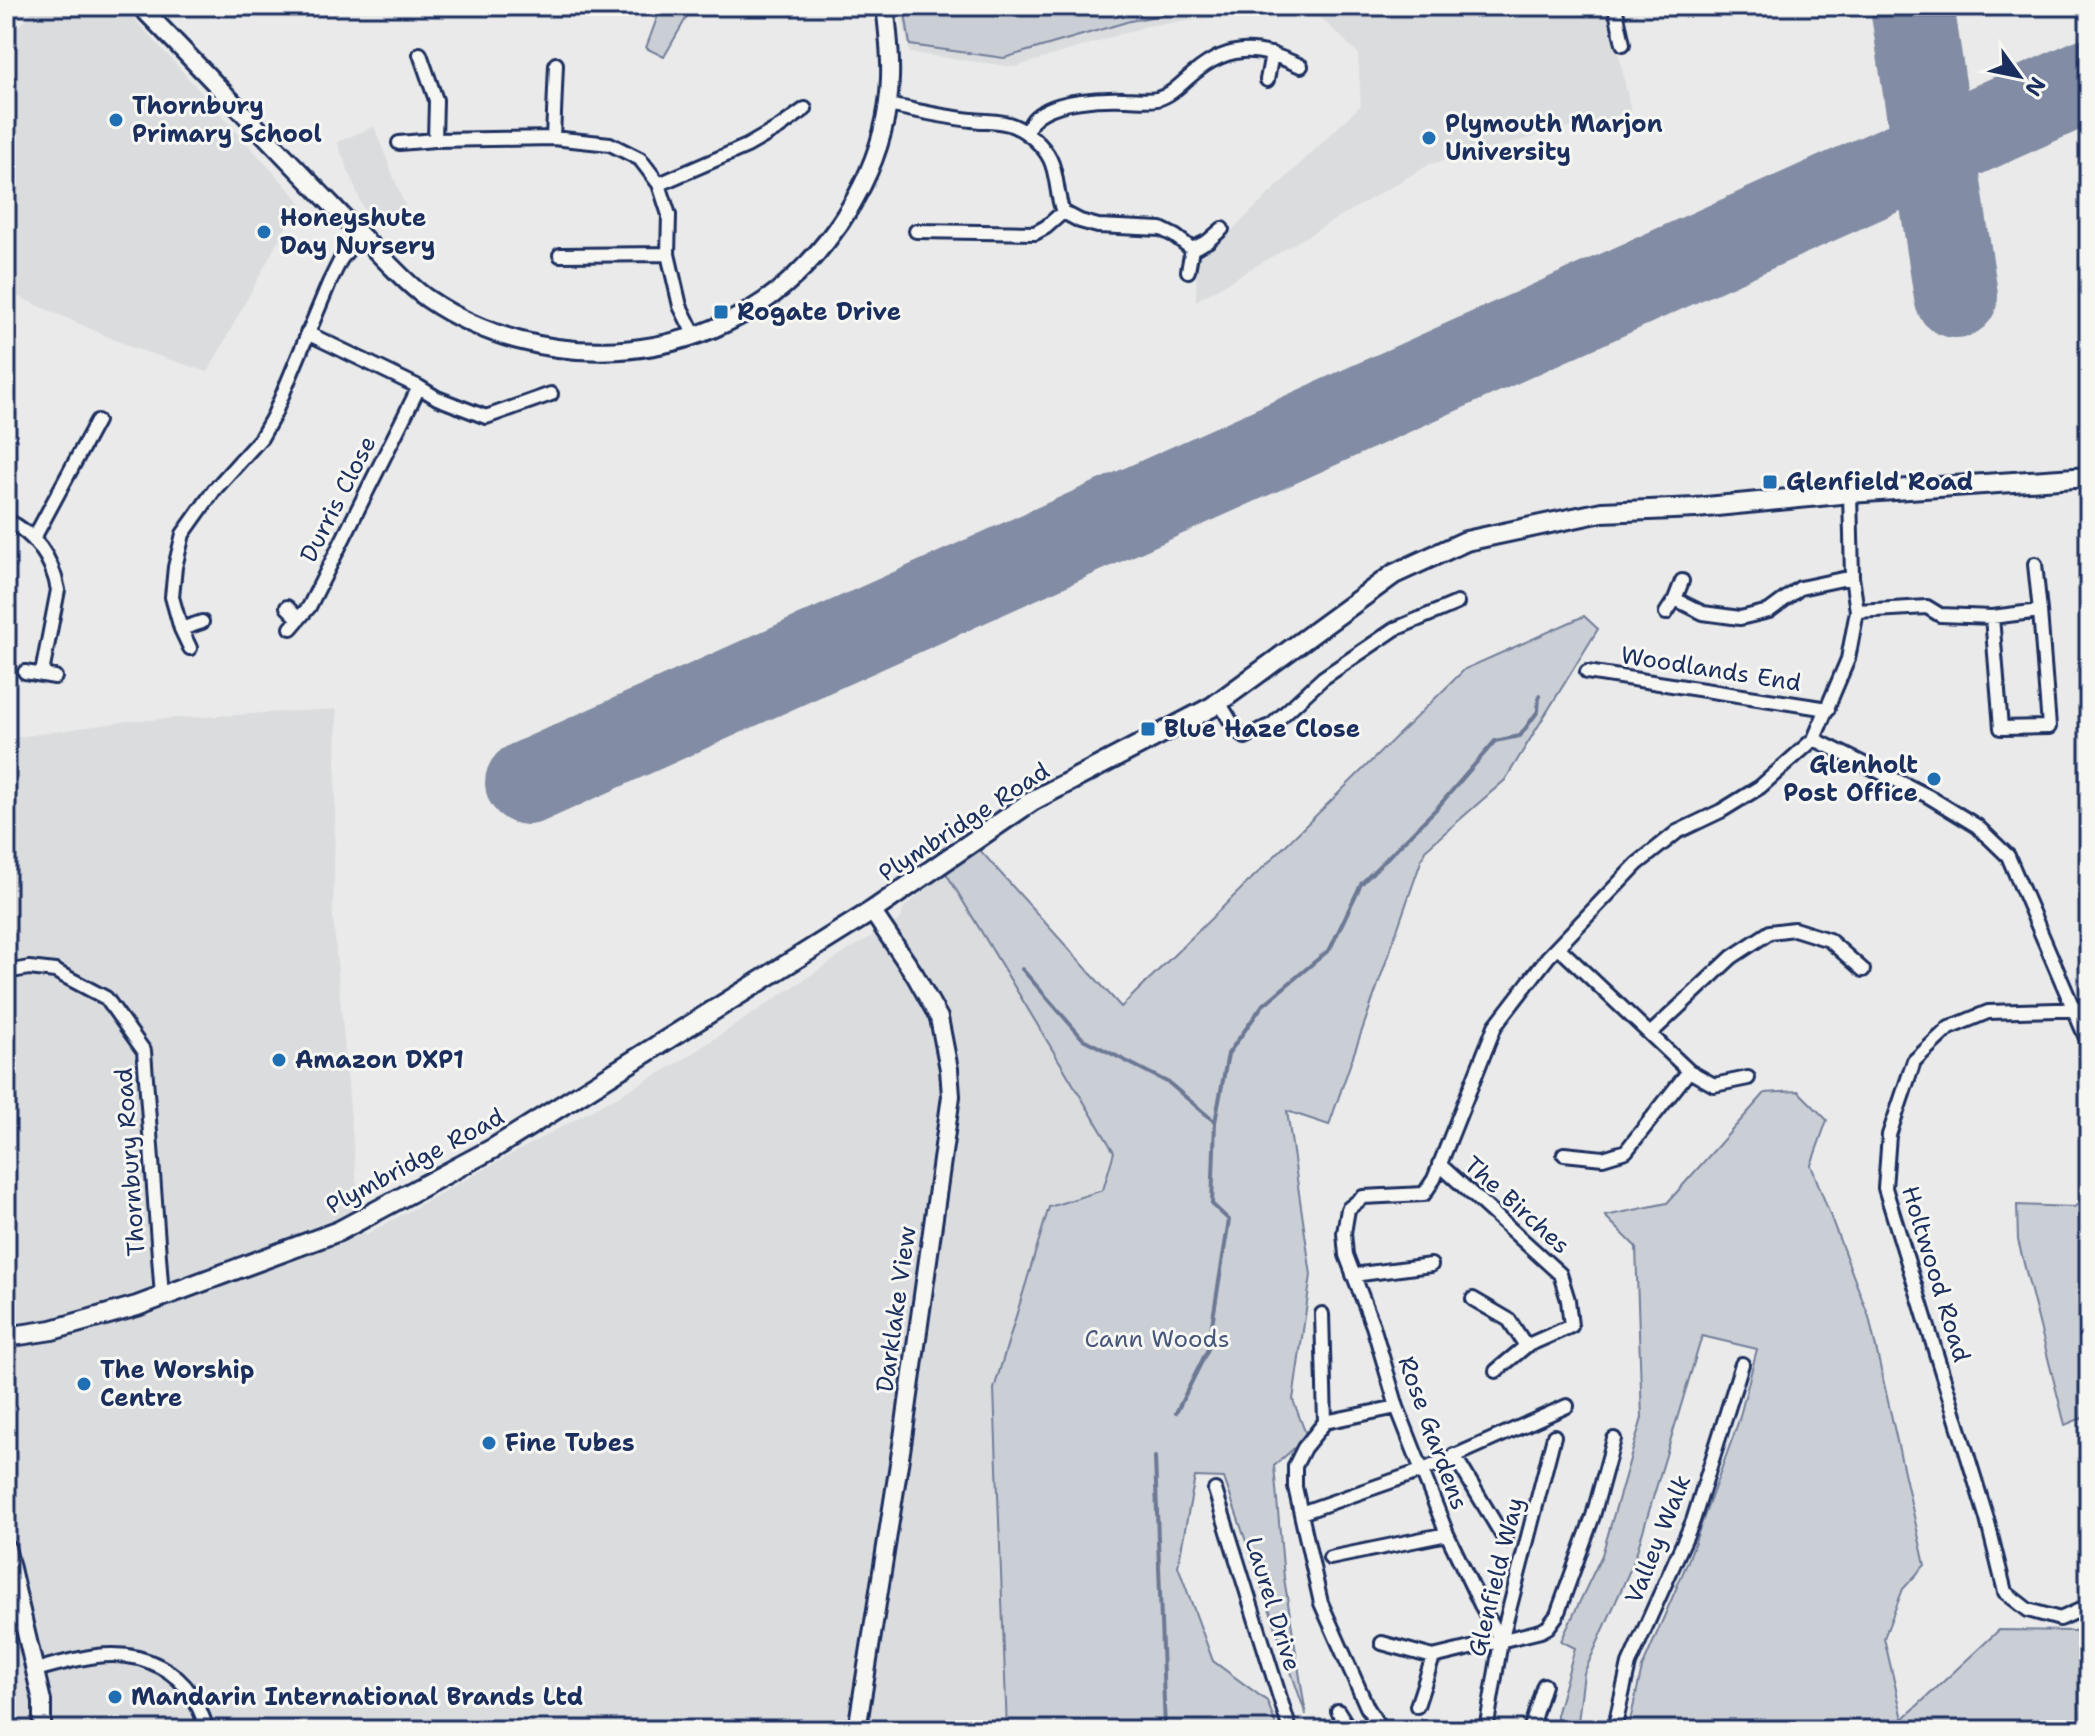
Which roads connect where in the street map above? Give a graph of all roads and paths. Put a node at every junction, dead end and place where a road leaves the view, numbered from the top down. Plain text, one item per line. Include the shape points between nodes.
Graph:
1 (141, 6) edge
2 (885, 6) edge
3 (1615, 6) edge
4 (1623, 44) dead end
5 (420, 54) dead end
6 (1272, 54) junction
7 (556, 64) dead end
8 (1301, 66) dead end
9 (1267, 80) dead end
10 (887, 105) junction
11 (805, 109) dead end
12 (1026, 133) junction
13 (553, 138) junction
14 (435, 140) junction
15 (399, 143) dead end
16 (659, 184) junction
17 (1063, 212) junction
18 (1222, 229) dead end
19 (916, 231) dead end
20 (360, 234) junction
21 (1192, 249) junction
22 (668, 254) junction
23 (560, 255) dead end
24 (1188, 271) dead end
25 (307, 333) junction
26 (695, 336) junction
27 (419, 387) junction
28 (551, 394) dead end
29 (97, 421) dead end
30 (2089, 477) edge
31 (1850, 493) junction
32 (6, 520) edge
33 (34, 538) junction
34 (2035, 564) dead end
35 (1852, 577) junction
36 (1682, 581) dead end
37 (1675, 599) junction
38 (1457, 603) dead end
39 (287, 607) dead end
40 (1857, 611) junction
41 (2040, 611) junction
42 (1666, 613) dead end
43 (1992, 617) junction
44 (202, 622) dead end
45 (181, 629) junction
46 (190, 648) dead end
47 (25, 672) dead end
48 (1587, 672) dead end
49 (1219, 702) junction
50 (1828, 709) junction
51 (1814, 739) junction
52 (872, 911) junction
53 (1558, 947) junction
54 (1863, 970) dead end
55 (6, 972) edge
56 (2075, 1009) junction
57 (2089, 1009) edge
58 (1650, 1034) junction
59 (2089, 1045) edge
60 (1689, 1071) junction
61 (1748, 1078) dead end
62 (1564, 1154) dead end
63 (1439, 1164) junction
64 (1431, 1265) dead end
65 (1353, 1275) junction
66 (162, 1297) junction
67 (1473, 1299) dead end
68 (137, 1306) junction
69 (1322, 1314) dead end
70 (6, 1326) edge
71 (6, 1337) edge
72 (1526, 1346) junction
73 (1742, 1364) dead end
74 (1496, 1371) dead end
75 (1567, 1406) dead end
76 (1397, 1407) junction
77 (1325, 1422) junction
78 (1554, 1436) dead end
79 (1614, 1439) dead end
80 (1454, 1455) junction
81 (1421, 1471) junction
82 (1215, 1490) dead end
83 (1301, 1513) junction
84 (1447, 1534) junction
85 (1505, 1540) dead end
86 (6, 1547) edge
87 (1330, 1558) dead end
88 (2089, 1606) edge
89 (1501, 1641) junction
90 (1382, 1643) dead end
91 (1433, 1657) junction
92 (35, 1670) junction
93 (1544, 1685) dead end
94 (1417, 1706) dead end
95 (1338, 1711) dead end
96 (40, 1730) edge
97 (207, 1730) edge
98 (857, 1730) edge
99 (1290, 1730) edge
100 (1350, 1730) edge
101 (1381, 1730) edge
102 (1486, 1730) edge
103 (1530, 1730) edge
104 (1614, 1730) edge

1 - 20 street
2 - 10 street
3 - 4 street
5 - 14 street via 436,100
6 - 8 street
6 - 9 street
6 - 12 street via 1223,55 1161,98 1091,100 1048,109 1033,119
7 - 13 street
10 - 12 street via 998,122
10 - 26 street via 881,137 858,194 818,254 767,299
11 - 16 street via 747,146
12 - 17 street via 1050,160
13 - 14 street
13 - 16 street via 610,144 640,159
14 - 15 street
16 - 22 street via 669,215
17 - 19 street via 1035,233 942,226
17 - 21 street via 1098,226 1161,229
18 - 21 street
20 - 25 street via 341,259
20 - 26 street via 425,298 521,343 609,351
21 - 24 street
22 - 23 street
22 - 26 street via 680,306
25 - 27 street
25 - 45 street via 261,438 183,534 172,597
27 - 28 street via 486,417
27 - 39 street, Durris Close via 309,607 295,623
29 - 33 street
30 - 31 main road, Plymbridge Road
31 - 35 street
31 - 49 main road, Plymbridge Road via 1602,512 1466,541 1394,574
32 - 33 street
33 - 47 street via 50,561 58,590 49,675
34 - 41 street
35 - 37 street via 1800,588 1769,611 1740,618 1703,613
35 - 40 street
36 - 37 street
37 - 42 street
38 - 49 street via 1395,629 1323,678 1272,725 1245,737
40 - 43 street via 1927,607 1940,615
40 - 50 street via 1848,659
41 - 43 street
41 - 43 street via 2049,727 2001,728
44 - 45 street
45 - 46 street
48 - 50 street, Woodlands End
49 - 52 main road, Plymbridge Road via 1032,801
50 - 51 street
51 - 53 street via 1760,787 1677,832 1637,864
51 - 56 street via 1928,796 1977,826 2008,856
52 - 66 main road, Plymbridge Road via 494,1148 339,1231
52 - 98 street, Darklake View via 939,1018 951,1096
53 - 58 street
53 - 63 street via 1495,1026
54 - 58 street via 1829,940 1794,929 1770,932 1732,957
55 - 66 street, Thornbury Road via 55,971 106,998 144,1051
56 - 57 street, Holtwood Road
56 - 59 street
56 - 88 street, Holtwood Road via 1988,1012 1949,1028 1914,1061 1889,1135 1885,1188 2005,1592 2028,1610 2060,1619
58 - 60 street
60 - 61 street via 1714,1085
60 - 62 street via 1626,1151 1603,1158
63 - 65 street, Rose Gardens via 1424,1194 1363,1197 1348,1209 1344,1233
63 - 72 street, The Birches via 1560,1274 1571,1326
64 - 65 street
65 - 76 street, Rose Gardens
66 - 68 main road, Plymbridge Road
67 - 72 street via 1509,1320
68 - 70 main road, Plymbridge Road
68 - 71 main road, Plymbridge Road
69 - 77 street
72 - 74 street, The Birches
73 - 104 street, Valley Walk via 1693,1521 1629,1664
75 - 80 street
76 - 77 street
76 - 81 street, Rose Gardens
77 - 83 street via 1295,1466
78 - 89 street, Glenfield Way
79 - 89 street via 1557,1615 1548,1627
80 - 81 street
80 - 85 street
81 - 83 street
81 - 84 street, Rose Gardens
82 - 99 street, Laurel Drive
83 - 101 street via 1321,1603
84 - 87 street
84 - 89 street, Rose Gardens
86 - 92 street
89 - 91 street
89 - 102 street, Glenfield Way
90 - 91 street
91 - 94 street
92 - 96 street via 42,1701
92 - 97 street via 109,1654 152,1662 190,1690
93 - 103 street
95 - 100 street

